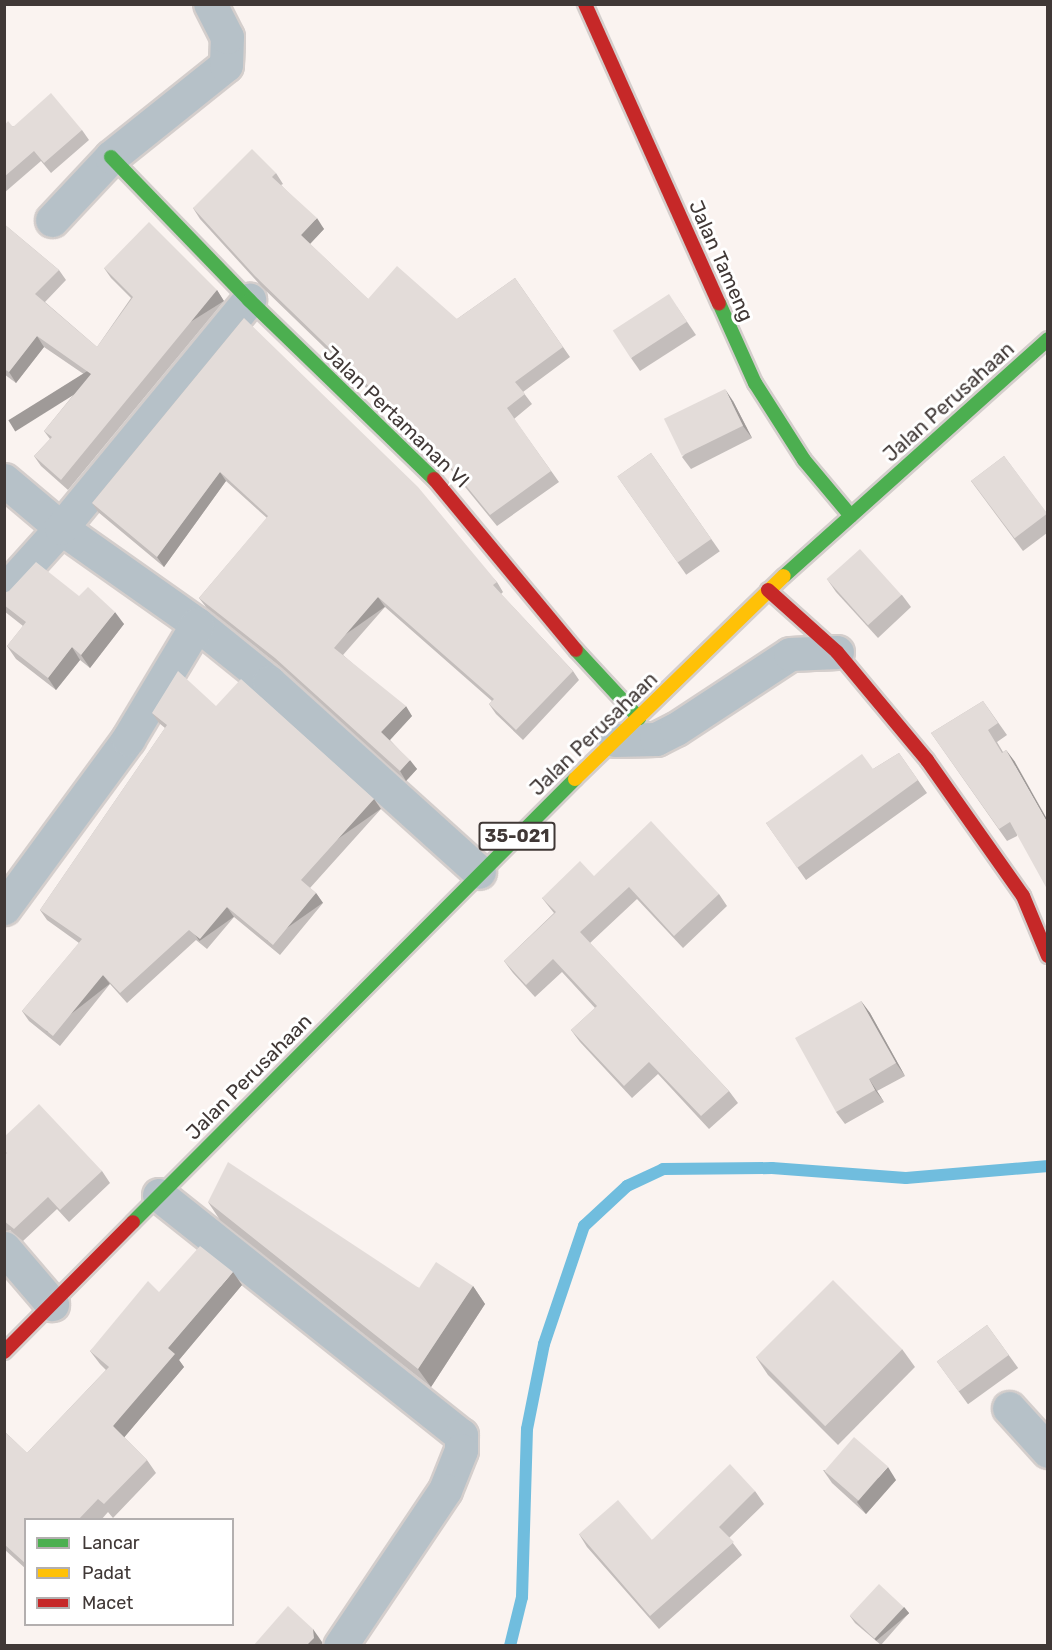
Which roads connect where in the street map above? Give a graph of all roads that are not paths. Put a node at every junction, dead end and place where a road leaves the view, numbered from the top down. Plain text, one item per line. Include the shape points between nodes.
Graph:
1 (210, 4) edge
2 (585, 4) edge
3 (111, 157) junction
4 (52, 220) dead end
5 (249, 300) junction
6 (1047, 339) edge
7 (4, 480) edge
8 (851, 516) junction
9 (61, 528) junction
10 (768, 590) junction
11 (4, 591) edge
12 (197, 624) junction
13 (837, 652) junction
14 (639, 718) junction
15 (615, 740) junction
16 (479, 872) junction
17 (4, 908) edge
18 (1047, 956) edge
19 (159, 1195) junction
20 (4, 1248) edge
21 (52, 1304) junction
22 (4, 1352) edge
23 (1010, 1408) dead end
24 (1047, 1452) edge
25 (340, 1646) edge

1 - 3 street via 227,37 226,65
2 - 8 street, Jalan Tameng via 755,383 804,460
3 - 4 street
3 - 5 street, Jalan Pertamanan VI
5 - 9 street
5 - 14 street, Jalan Pertamanan VI via 439,484 563,635
6 - 8 street, Jalan Perusahaan / 35-021
7 - 9 street
8 - 10 street, Jalan Perusahaan / 35-021
9 - 11 street
9 - 12 street
10 - 13 street
10 - 14 street, Jalan Perusahaan / 35-021
12 - 16 street via 269,682
12 - 17 street via 128,739
13 - 15 street via 790,654 656,739
13 - 18 street via 927,760 970,819 1023,896
14 - 15 street, Jalan Perusahaan / 35-021
15 - 16 street, Jalan Perusahaan / 35-021
16 - 19 street, Jalan Perusahaan / 35-021
19 - 21 street, Jalan Perusahaan / 35-021
19 - 25 street via 454,1428 461,1450 444,1490
20 - 21 street
21 - 22 street, Jalan Perusahaan / 35-021
23 - 24 street

